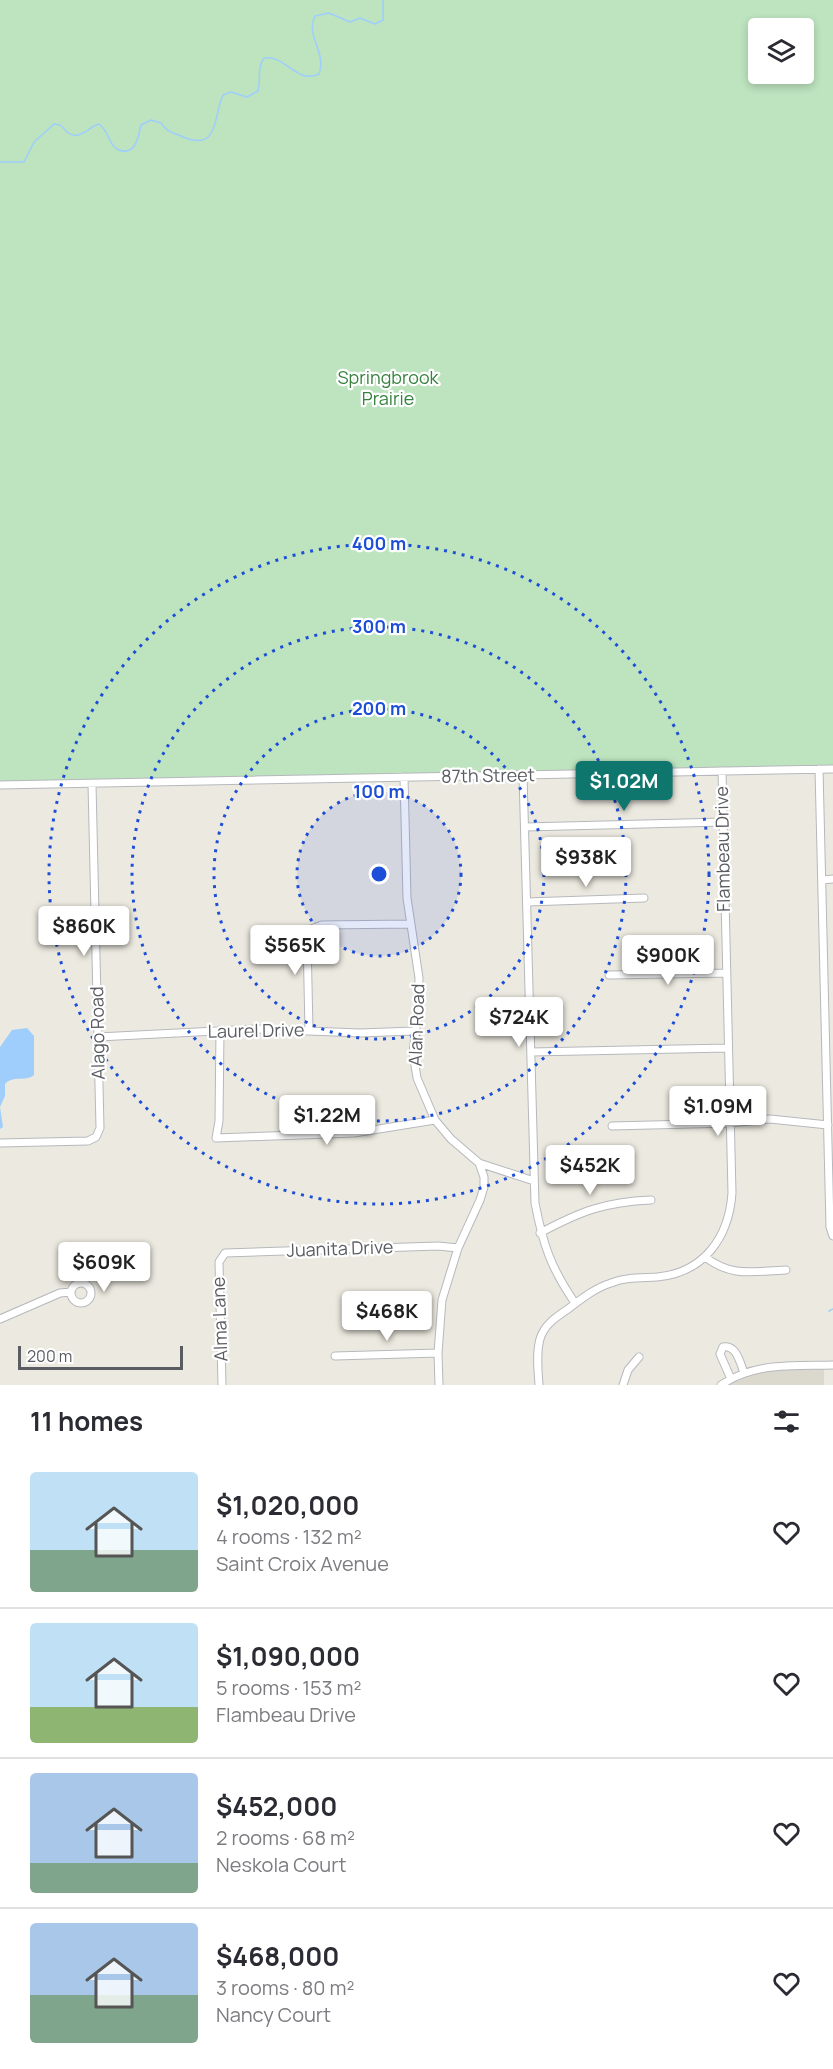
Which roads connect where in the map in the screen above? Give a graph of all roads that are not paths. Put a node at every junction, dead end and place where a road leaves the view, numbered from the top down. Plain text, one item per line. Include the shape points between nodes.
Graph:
1 (819, 769) junction
2 (833, 769) edge
3 (722, 771) junction
4 (524, 775) junction
5 (404, 777) junction
6 (92, 784) junction
7 (0, 786) edge
8 (723, 822) junction
9 (525, 827) junction
10 (833, 879) edge
11 (822, 880) junction
12 (645, 898) dead end
13 (527, 902) junction
14 (411, 924) junction
15 (726, 973) junction
16 (609, 975) dead end
17 (824, 985) junction
18 (833, 985) edge
19 (220, 1030) junction
20 (309, 1030) junction
21 (414, 1031) junction
22 (98, 1037) junction
23 (728, 1048) junction
24 (531, 1052) junction
25 (830, 1092) edge
26 (435, 1120) junction
27 (730, 1123) junction
28 (828, 1125) junction
29 (612, 1126) dead end
30 (0, 1143) edge
31 (479, 1163) junction
32 (534, 1181) junction
33 (651, 1200) dead end
34 (540, 1233) junction
35 (833, 1236) edge
36 (458, 1248) junction
37 (223, 1255) joint
38 (705, 1257) junction
39 (786, 1270) dead end
40 (71, 1292) dead end
41 (575, 1303) junction
42 (0, 1319) edge
43 (438, 1353) junction
44 (335, 1356) dead end
45 (639, 1357) dead end
46 (833, 1365) edge
47 (744, 1372) junction
48 (730, 1379) junction
49 (222, 1385) edge
50 (439, 1385) edge
51 (539, 1385) edge
52 (623, 1385) edge
53 (721, 1385) edge

1 - 2 street, 87th Street
1 - 3 street, 87th Street
1 - 11 street
3 - 4 street, 87th Street
3 - 8 street, Flambeau Drive
4 - 5 street, 87th Street
4 - 9 street
5 - 6 street, 87th Street
5 - 14 street, Alan Road via 406,885
6 - 7 street, 87th Street
6 - 22 street, Alago Road
8 - 9 street
8 - 15 street, Flambeau Drive
9 - 13 street
10 - 11 street
11 - 17 street
12 - 13 street
13 - 24 street
14 - 20 street via 322,925 311,929 307,939
14 - 21 street, Alan Road via 419,978
15 - 16 street
15 - 23 street, Flambeau Drive
17 - 18 street
17 - 25 street
19 - 20 street, Laurel Drive
19 - 22 street, Laurel Drive
19 - 26 street via 216,1138 354,1133
20 - 21 street, Laurel Drive
21 - 26 street, Alan Road via 417,1078
22 - 30 street, Alago Road via 100,1128 96,1137 79,1143
23 - 24 street
23 - 27 street, Flambeau Drive
24 - 32 street
25 - 28 street
26 - 31 street, Alan Road
27 - 28 street via 770,1119
27 - 29 street
27 - 38 street, Flambeau Drive via 730,1210 725,1228
28 - 35 street
31 - 32 street
31 - 36 street via 484,1187
32 - 34 street
33 - 34 street via 589,1209
34 - 41 street via 548,1257
36 - 37 street, Juanita Drive via 230,1251
36 - 43 street via 442,1300
37 - 49 street, Alma Lane via 219,1262
38 - 39 street via 729,1271
38 - 41 street, Flambeau Drive via 672,1274 610,1283
40 - 42 street
41 - 51 street, Flambeau Drive via 552,1320 540,1339
43 - 44 street
43 - 50 street
45 - 52 street via 628,1370
46 - 47 street via 772,1366
47 - 48 street
47 - 48 street via 732,1348 723,1347 720,1354
48 - 53 street

